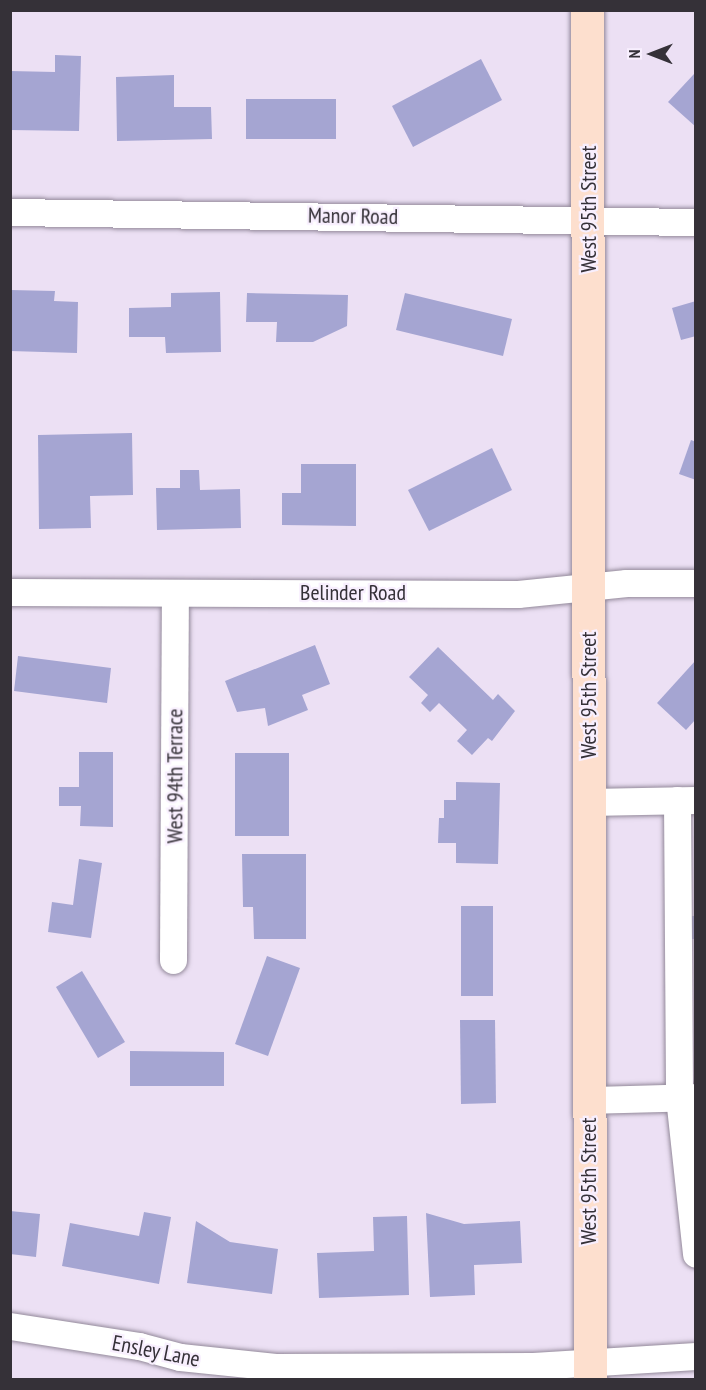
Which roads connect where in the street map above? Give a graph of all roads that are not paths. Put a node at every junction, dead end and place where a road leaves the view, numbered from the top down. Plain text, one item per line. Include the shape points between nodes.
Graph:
1 (587, 10) edge
2 (10, 212) edge
3 (589, 220) junction
4 (696, 222) edge
5 (696, 583) edge
6 (589, 586) junction
7 (10, 592) edge
8 (175, 592) junction
9 (686, 800) edge
10 (589, 802) junction
11 (173, 960) dead end
12 (687, 1097) edge
13 (589, 1100) junction
14 (696, 1254) edge
15 (10, 1326) edge
16 (696, 1356) edge
17 (223, 1371) edge
18 (589, 1371) edge

1 - 3 main road, West 95th Street
2 - 3 street, Manor Road
3 - 4 street, Manor Road
3 - 6 main road, West 95th Street
5 - 6 street, Belinder Road
6 - 8 street, Belinder Road via 518,594
6 - 10 main road, West 95th Street
7 - 8 street, Belinder Road
8 - 11 street, West 94th Terrace
9 - 10 street
9 - 12 street
10 - 13 main road, West 95th Street
12 - 13 street
12 - 14 street
13 - 18 main road, West 95th Street
15 - 17 street, Ensley Lane
16 - 18 street, Ensley Lane
17 - 18 street, Ensley Lane via 277,1367

